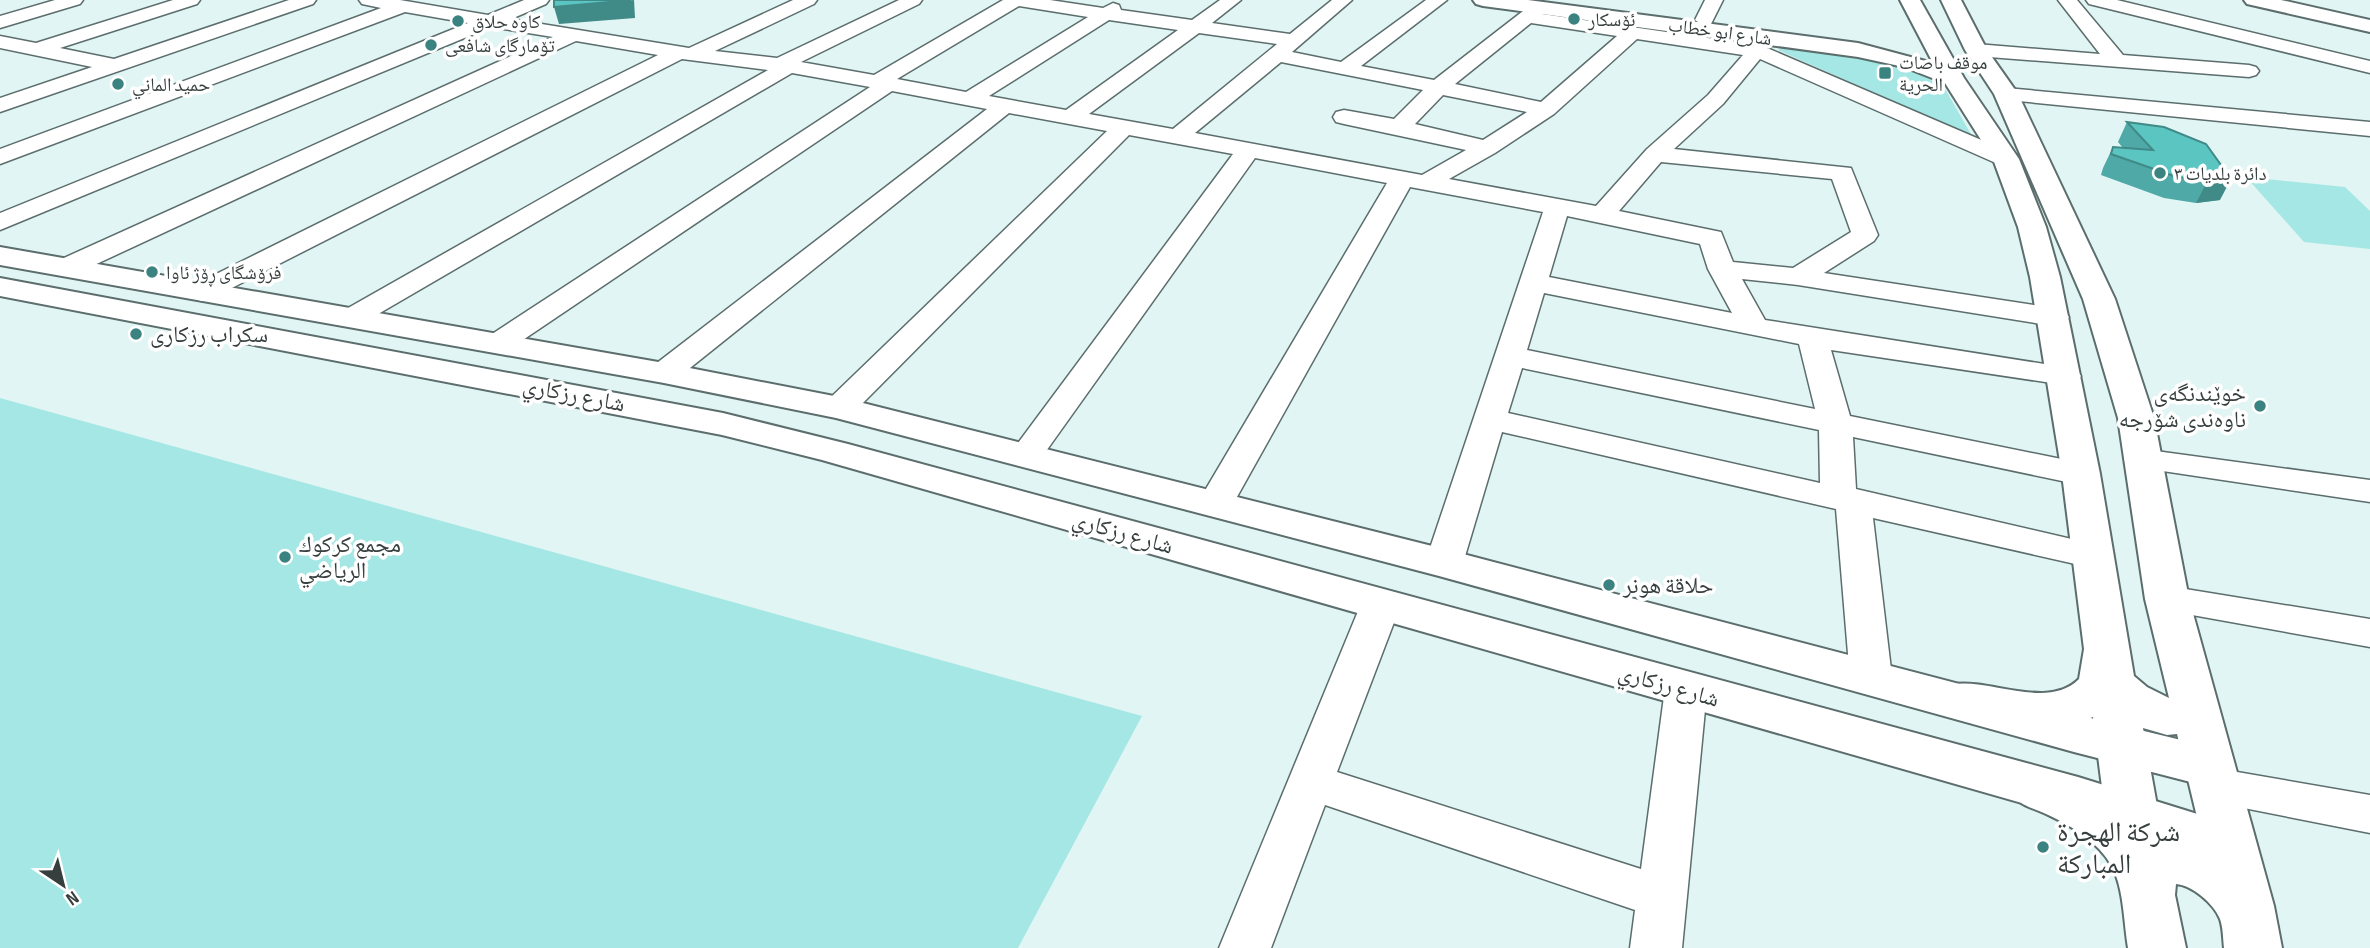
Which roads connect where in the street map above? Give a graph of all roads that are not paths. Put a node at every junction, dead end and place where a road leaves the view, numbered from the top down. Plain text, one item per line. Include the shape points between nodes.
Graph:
1 (74, 0) edge
2 (191, 0) edge
3 (307, 0) edge
4 (368, 0) edge
5 (540, 0) edge
6 (808, 0) edge
7 (913, 0) edge
8 (1015, 0) edge
9 (1128, 0) edge
10 (1232, 0) edge
11 (1343, 0) edge
12 (1438, 0) edge
13 (1483, 0) edge
14 (1714, 0) edge
15 (1910, 0) edge
16 (1951, 0) edge
17 (2067, 0) edge
18 (2095, 0) edge
19 (2254, 0) edge
20 (2299, 0) edge
21 (1589, 2) edge
22 (412, 3) edge
23 (1539, 8) edge
24 (1106, 14) junction
25 (2370, 16) edge
26 (487, 20) junction
27 (1704, 20) junction
28 (0, 22) edge
29 (2370, 26) edge
30 (1195, 27) junction
31 (1633, 32) junction
32 (1928, 33) junction
33 (574, 35) junction
34 (2097, 37) junction
35 (0, 42) edge
36 (1760, 44) junction
37 (1858, 46) junction
38 (1287, 48) junction
39 (2294, 48) junction
40 (37, 50) junction
41 (685, 54) junction
42 (0, 61) edge
43 (2117, 61) junction
44 (1965, 64) junction
45 (114, 66) junction
46 (784, 66) junction
47 (2370, 67) edge
48 (1345, 68) junction
49 (2221, 69) junction
50 (2249, 71) junction
51 (195, 83) junction
52 (883, 83) junction
53 (1437, 88) junction
54 (235, 91) dead end
55 (2006, 94) junction
56 (261, 96) dead end
57 (970, 99) junction
58 (287, 102) junction
59 (0, 105) edge
60 (1004, 106) junction
61 (1546, 109) junction
62 (2181, 111) junction
63 (1344, 117) dead end
64 (1069, 118) junction
65 (1399, 127) junction
66 (1123, 128) junction
67 (2367, 131) edge
68 (1176, 138) junction
69 (1487, 148) junction
70 (1248, 151) junction
71 (1655, 154) junction
72 (0, 157) edge
73 (2006, 159) junction
74 (1414, 181) junction
75 (1557, 208) junction
76 (1602, 215) junction
77 (0, 222) edge
78 (0, 256) edge
79 (65, 268) junction
80 (1722, 270) junction
81 (1798, 277) junction
82 (1533, 282) junction
83 (0, 287) edge
84 (202, 292) junction
85 (2054, 317) junction
86 (351, 318) junction
87 (1754, 327) junction
88 (1812, 338) junction
89 (497, 344) junction
90 (1509, 356) junction
91 (664, 373) junction
92 (2065, 376) junction
93 (761, 391) junction
94 (839, 408) junction
95 (1490, 419) junction
96 (723, 424) junction
97 (1836, 425) junction
98 (1027, 454) junction
99 (2141, 459) junction
100 (2081, 474) junction
101 (2370, 491) edge
102 (1845, 498) junction
103 (1215, 504) junction
104 (2093, 556) junction
105 (1444, 563) junction
106 (2167, 598) junction
107 (1381, 604) junction
108 (2370, 633) edge
109 (2110, 664) junction
110 (1871, 678) junction
111 (1686, 690) junction
112 (2192, 699) junction
113 (1955, 701) junction
114 (2122, 745) junction
115 (2212, 777) junction
116 (1312, 782) junction
117 (2034, 787) junction
118 (2370, 814) edge
119 (2132, 816) junction
120 (2230, 846) junction
121 (2146, 884) junction
122 (1662, 897) junction
123 (2250, 931) edge
124 (1245, 948) edge
125 (1656, 948) edge
126 (2157, 948) edge

1 - 28 street
2 - 40 street
3 - 45 street
4 - 22 street
5 - 26 street
6 - 41 street
7 - 46 street
8 - 24 street
8 - 52 street
9 - 24 street
10 - 30 street
11 - 38 street
12 - 48 street
13 - 23 main road, شارع ابو خطاب
14 - 27 street
15 - 32 main road
16 - 44 main road
17 - 34 street
18 - 39 street
19 - 29 main road
20 - 25 main road
21 - 23 main road, شارع ابو خطاب
21 - 27 main road, شارع ابو خطاب
22 - 26 street
22 - 51 street
23 - 31 street
23 - 36 main road, شارع ابو خطاب
23 - 53 street
24 - 30 street
24 - 57 street
26 - 33 street
26 - 58 street
27 - 37 main road, شارع ابو خطاب
30 - 38 street
30 - 64 street
31 - 36 street
31 - 61 street
32 - 37 main road, شارع ابو خطاب via 1901,44
32 - 44 main road
33 - 41 street
33 - 79 street
34 - 43 street
34 - 49 street
35 - 40 street
36 - 37 main road, شارع ابو خطاب
36 - 71 street via 1742,71
36 - 73 street
37 - 44 main road, شارع ابو خطاب via 1911,62
38 - 48 street
38 - 68 street
39 - 47 street
39 - 50 street
40 - 42 street
40 - 45 street
41 - 46 street
41 - 84 street
43 - 44 street
43 - 49 street
44 - 55 main road
44 - 73 main road
45 - 51 street
45 - 59 street
46 - 52 street
46 - 86 street
48 - 53 street
49 - 50 street
50 - 62 street
51 - 54 street
51 - 72 street
52 - 57 street
52 - 89 street
53 - 61 street
53 - 65 street
55 - 62 street
55 - 99 main road via 2099,299 2136,418
56 - 58 street
57 - 60 street
58 - 77 street
60 - 64 street
60 - 91 street
61 - 69 street
62 - 67 street
63 - 65 street
64 - 66 street
65 - 69 street
66 - 68 street
66 - 94 street
68 - 70 street
69 - 74 street
70 - 74 street
70 - 98 street
71 - 76 street
71 - 81 street via 1842,173 1865,235
73 - 85 main road via 2032,227
74 - 75 street
74 - 103 street
75 - 76 street
75 - 82 street
76 - 80 street via 1712,237
78 - 79 main road, شارع رزكاري
79 - 84 main road, شارع رزكاري
80 - 81 street
80 - 87 street
81 - 85 street
82 - 87 street
82 - 90 street
83 - 96 main road, شارع رزكاري
84 - 86 main road, شارع رزكاري
85 - 92 main road
86 - 89 main road, شارع رزكاري
87 - 88 street
88 - 92 street
88 - 97 street
89 - 91 main road, شارع رزكاري
90 - 95 street
90 - 97 street
91 - 93 main road, شارع رزكاري
92 - 100 main road
93 - 94 main road, شارع رزكاري
93 - 96 main road
94 - 98 main road, شارع رزكاري
95 - 102 street
95 - 105 street
96 - 107 main road, شارع رزكاري
97 - 100 street
97 - 102 street
98 - 103 main road, شارع رزكاري
99 - 101 street
99 - 106 main road
100 - 104 main road
102 - 104 street
102 - 110 street
103 - 105 main road, شارع رزكاري
104 - 109 main road
105 - 110 main road, شارع رزكاري
106 - 108 street
106 - 112 main road
107 - 111 main road, شارع رزكاري
107 - 116 street
109 - 112 main road via 2119,692 2136,706 2162,715 2182,714
109 - 113 main road via 2101,686 2078,706 2056,710
109 - 114 main road
110 - 113 main road, شارع رزكاري
111 - 117 main road, شارع رزكاري
111 - 122 street
112 - 115 main road
113 - 114 main road, شارع رزكاري
114 - 115 main road, شارع رزكاري
114 - 119 main road
115 - 118 street
115 - 120 main road
116 - 122 street
116 - 124 street
117 - 119 main road, شارع رزكاري
117 - 121 main road via 2106,822 2122,838
119 - 120 main road, شارع رزكاري
119 - 121 main road
120 - 123 main road
121 - 123 main road via 2157,863 2180,861 2201,868 2238,899
121 - 126 main road
122 - 125 street

